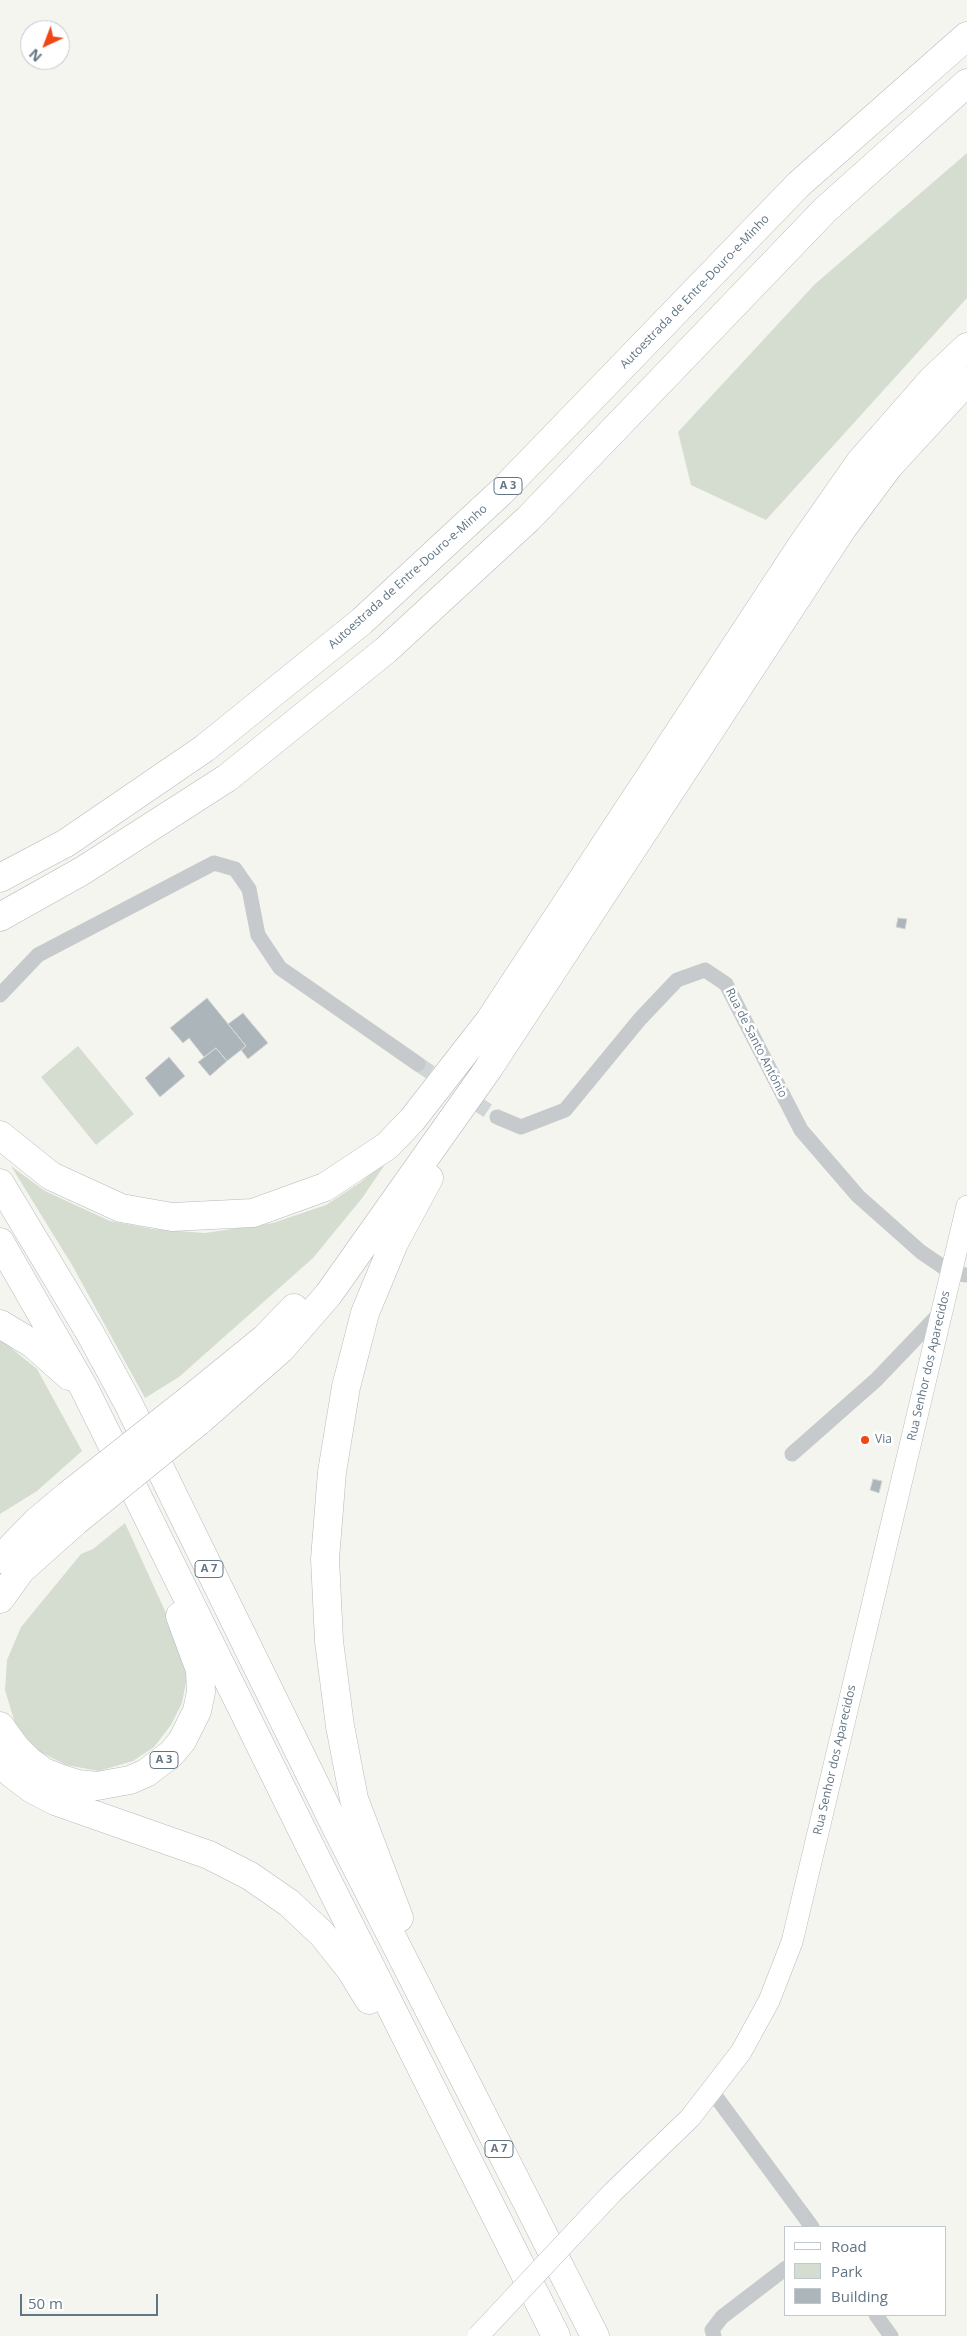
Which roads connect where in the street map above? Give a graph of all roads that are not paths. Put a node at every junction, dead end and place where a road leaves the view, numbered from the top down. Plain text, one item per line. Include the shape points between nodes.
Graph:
1 (967, 36) edge
2 (967, 83) edge
3 (967, 347) edge
4 (967, 381) edge
5 (0, 878) edge
6 (0, 917) edge
7 (0, 995) edge
8 (490, 1020) junction
9 (418, 1064) tunnel mouth
10 (488, 1069) junction
11 (497, 1117) tunnel mouth
12 (0, 1135) edge
13 (0, 1183) edge
14 (967, 1206) edge
15 (0, 1242) edge
16 (959, 1274) edge
17 (943, 1310) junction
18 (0, 1324) edge
19 (84, 1388) junction
20 (194, 1410) junction
21 (792, 1454) dead end
22 (72, 1508) junction
23 (0, 1535) edge
24 (0, 1560) edge
25 (183, 1585) junction
26 (0, 1599) edge
27 (0, 1726) edge
28 (0, 1761) edge
29 (404, 1962) junction
30 (417, 2061) junction
31 (711, 2090) junction
32 (811, 2226) edge
33 (784, 2270) edge
34 (877, 2316) edge
35 (478, 2336) edge
36 (556, 2336) edge
37 (595, 2336) edge
38 (714, 2336) edge
39 (891, 2336) edge

1 - 5 highway, Autoestrada de Entre-Douro-e-Minho / A 3 via 799,184 502,492 362,621 205,748 66,843
2 - 6 highway via 825,210 528,519 386,650 227,778 82,872
3 - 8 highway via 932,380 860,462
4 - 10 highway via 889,466 842,530
7 - 9 street via 38,955 214,863 235,869 249,889 258,935 280,968
8 - 12 highway via 412,1120 386,1146 325,1188 253,1212 172,1217 121,1208 51,1176
8 - 20 highway via 458,1081 314,1285
10 - 20 highway via 328,1295 281,1349
10 - 29 highway via 394,1243 365,1313 346,1387 332,1472 325,1559 329,1641 340,1726 354,1799 409,1945
11 - 16 street, Rua de Santo António via 522,1127 565,1110 640,1019 677,980 705,970 726,984 801,1130 858,1196 920,1252
13 - 29 highway, A 7 via 128,1403
14 - 16 street, Rua Senhor dos Aparecidos
15 - 19 highway, A 7
16 - 17 street, Rua Senhor dos Aparecidos
17 - 21 street via 876,1380
17 - 31 street, Rua Senhor dos Aparecidos via 792,1942 760,2018 741,2052
18 - 19 highway via 33,1344
19 - 25 highway, A 7
20 - 22 highway, bridge
22 - 23 highway
22 - 24 highway via 36,1522
22 - 26 highway
25 - 27 highway, A 3 via 174,1601 200,1670 201,1692 198,1711 190,1727 182,1741 160,1764 130,1780 114,1784 78,1784 44,1772 29,1761
25 - 30 highway, A 7
28 - 30 highway, A 7 via 32,1789 55,1801 209,1855 250,1876 289,1903 322,1934 350,1969 388,2031
29 - 37 highway, A 7
30 - 36 highway, A 7
31 - 32 street
31 - 35 street, Rua Senhor dos Aparecidos, bridge via 690,2118 612,2193
33 - 38 street via 722,2317 712,2330
34 - 39 street

